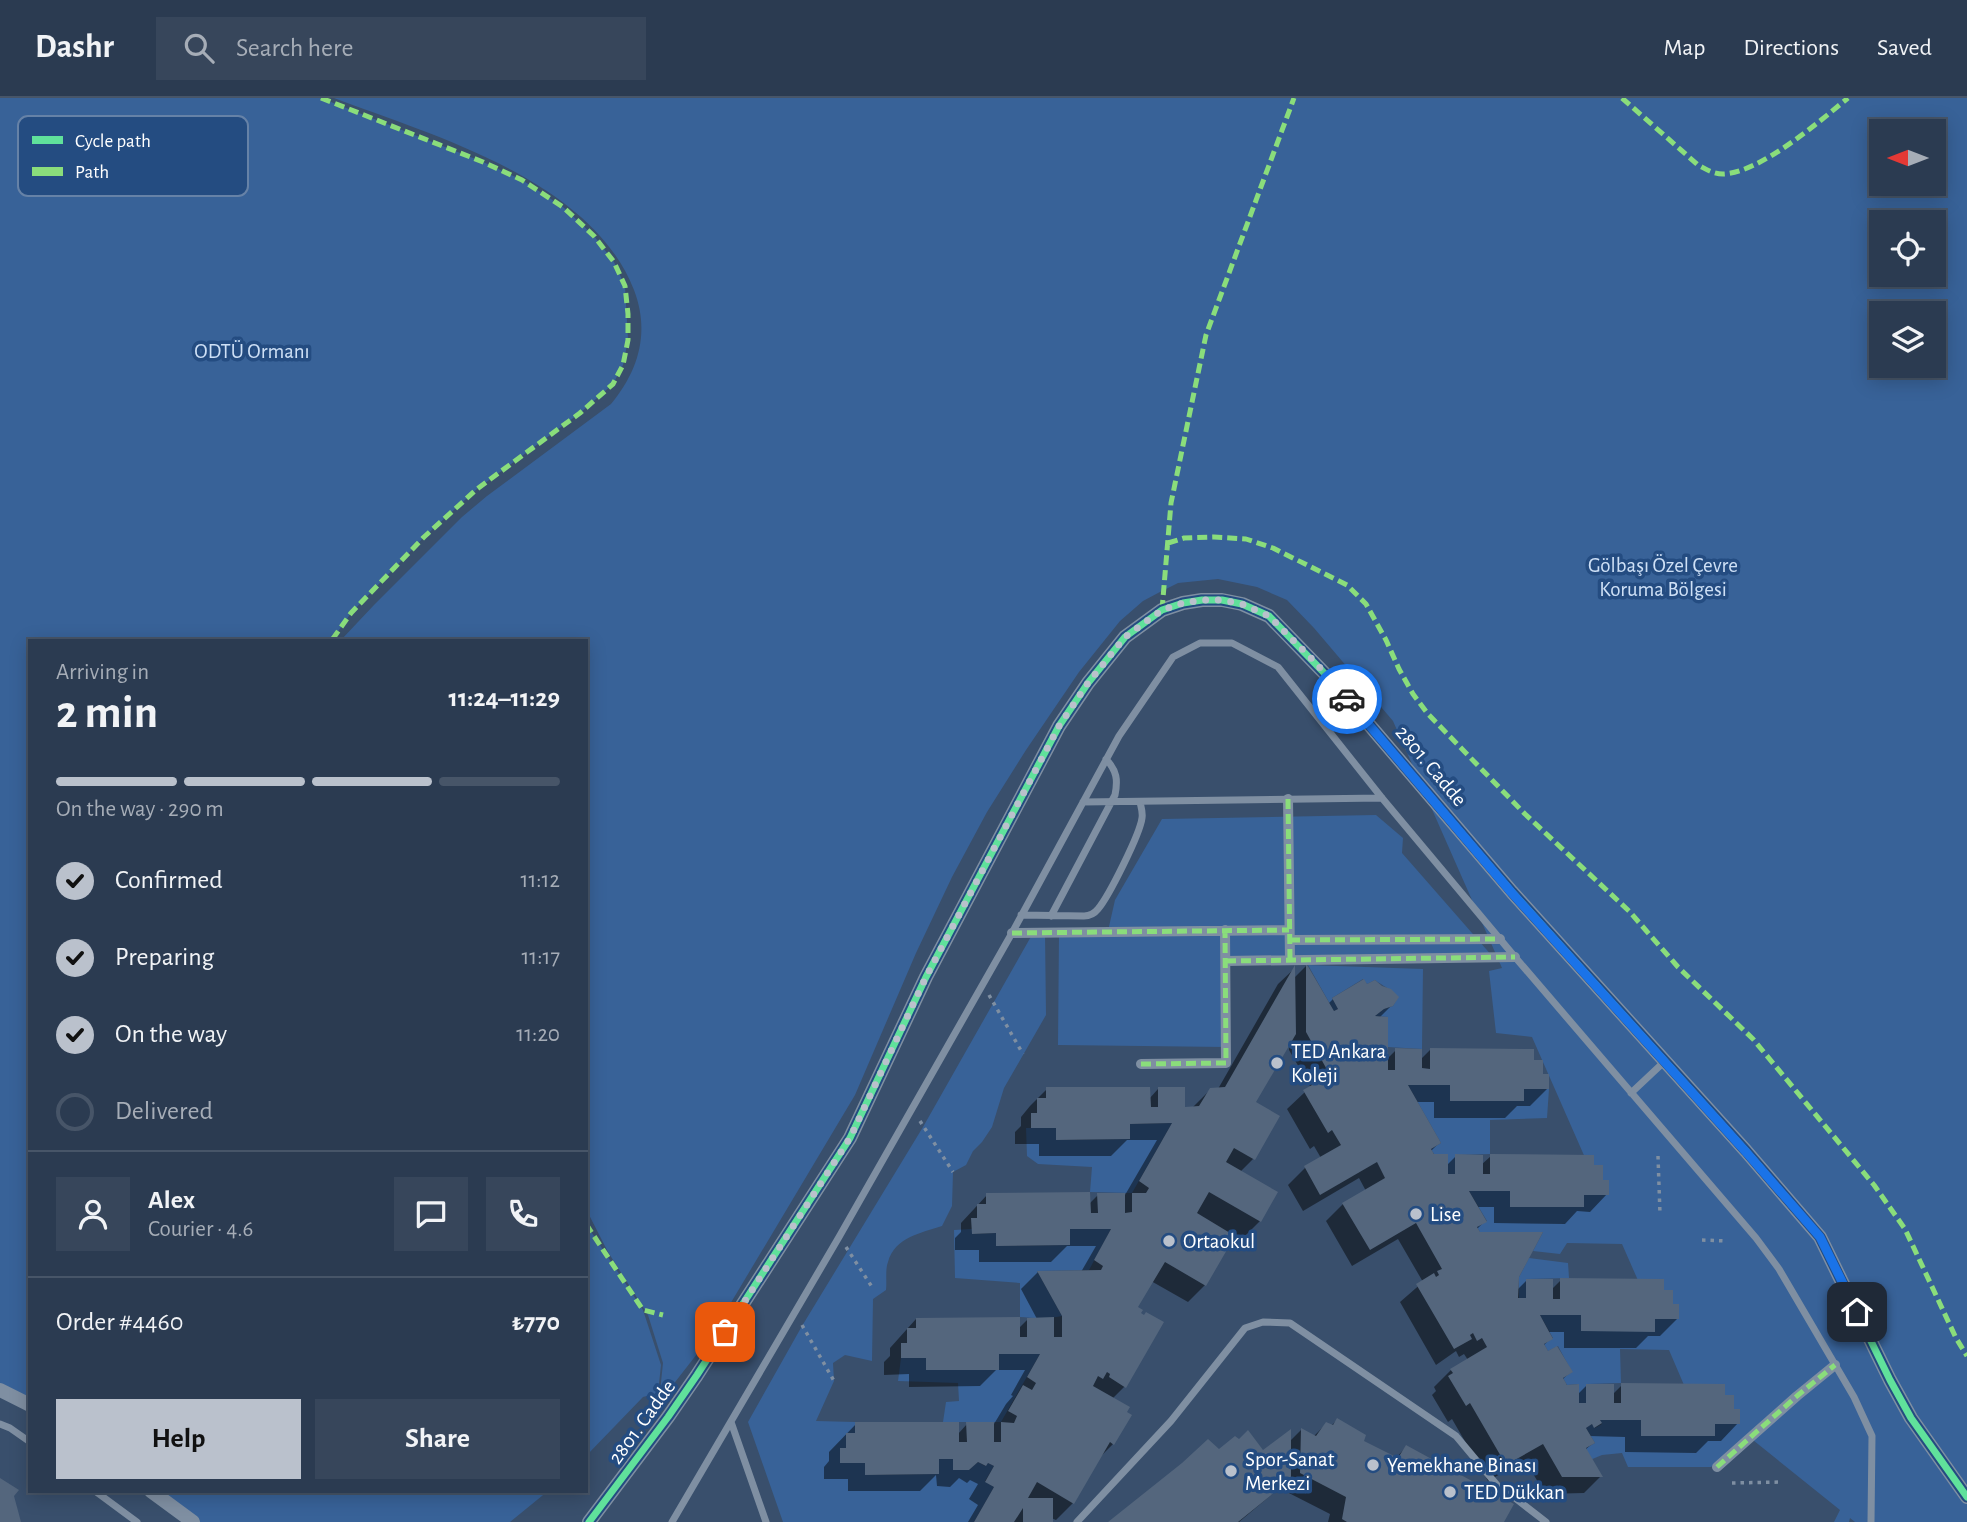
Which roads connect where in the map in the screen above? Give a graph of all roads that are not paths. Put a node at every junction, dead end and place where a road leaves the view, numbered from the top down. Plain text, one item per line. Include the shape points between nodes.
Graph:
1 (1106, 760) junction
2 (1382, 798) junction
3 (1288, 799) junction
4 (1111, 801) junction
5 (1083, 802) junction
6 (1140, 802) junction
7 (1021, 915) junction
8 (1051, 916) junction
9 (1225, 930) junction
10 (1012, 933) junction
11 (1289, 935) junction
12 (1500, 939) junction
13 (1515, 957) junction
14 (1290, 960) junction
15 (1226, 961) junction
16 (1664, 1062) junction
17 (1141, 1064) dead end
18 (1632, 1093) junction
19 (1835, 1365) junction
20 (0, 1390) edge
21 (28, 1404) edge
22 (731, 1422) junction
23 (0, 1424) edge
24 (28, 1441) edge
25 (1717, 1467) dead end
26 (98, 1493) edge
27 (155, 1493) edge
28 (1967, 1497) edge
29 (137, 1522) edge
30 (193, 1522) edge
31 (589, 1522) edge
32 (673, 1522) edge
33 (766, 1522) edge
34 (1077, 1522) edge
35 (1546, 1522) edge
36 (1871, 1522) edge

1 - 2 lane via 1173,657 1200,643 1232,643 1278,667
1 - 4 lane via 1117,782
1 - 5 lane
2 - 3 lane
2 - 12 lane
3 - 6 lane
3 - 11 street
4 - 5 lane
4 - 6 lane
4 - 8 lane
5 - 7 lane
6 - 8 lane via 1140,825 1098,910 1091,916
7 - 8 lane
7 - 10 lane
9 - 10 street
9 - 11 street
9 - 15 street
10 - 22 lane
11 - 12 street
11 - 14 street
12 - 13 lane
13 - 14 street
13 - 18 lane
14 - 15 street
15 - 17 street via 1226,1063
16 - 18 lane
16 - 28 street, 2801. Cadde via 1820,1237 1911,1418
16 - 31 street, 2801. Cadde via 1511,892 1331,680 1269,616 1242,604 1212,600 1162,610 1125,637 1059,726 926,977 850,1138 697,1375
18 - 19 lane via 1756,1238
19 - 25 street
19 - 36 lane via 1872,1436
20 - 21 street
22 - 32 lane
22 - 33 lane
23 - 24 lane
26 - 29 lane
27 - 30 street
34 - 35 lane via 1171,1421 1245,1328 1263,1322 1290,1323 1456,1436 1502,1491

